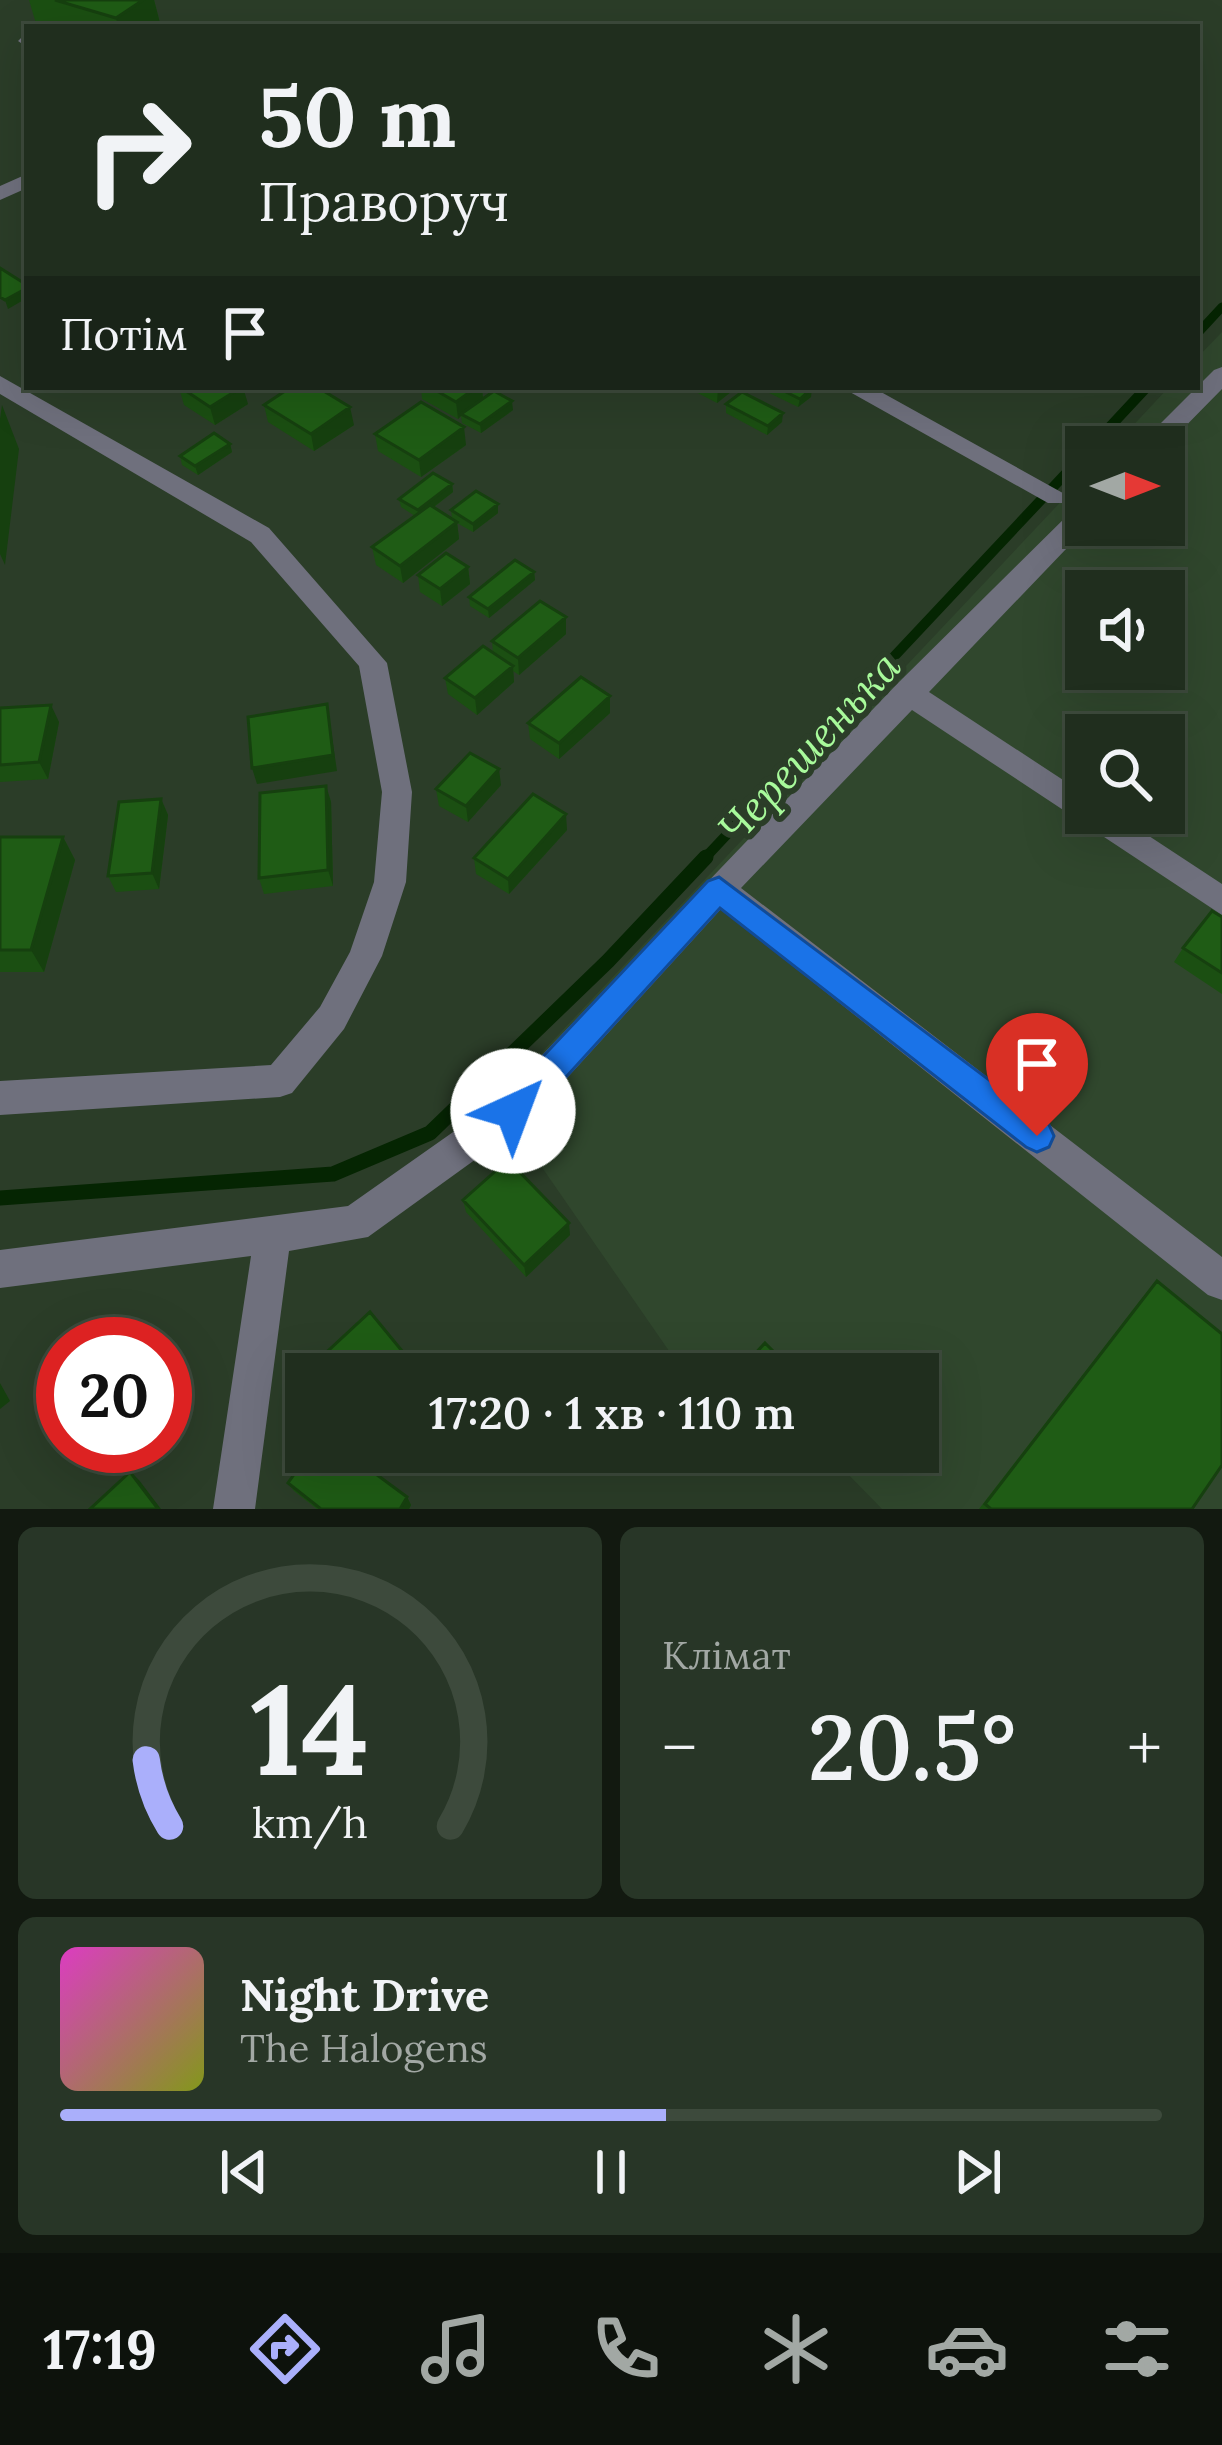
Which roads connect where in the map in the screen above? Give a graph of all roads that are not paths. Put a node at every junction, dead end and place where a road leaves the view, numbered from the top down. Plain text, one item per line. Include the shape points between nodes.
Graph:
1 (1220, 380) edge
2 (0, 384) edge
3 (860, 390) edge
4 (1172, 426) edge
5 (1065, 500) edge
6 (1065, 512) edge
7 (907, 692) junction
8 (1065, 797) edge
9 (1121, 834) edge
10 (719, 890) junction
11 (1222, 901) edge
12 (0, 1098) edge
13 (273, 1232) junction
14 (0, 1269) edge
15 (1222, 1281) edge
16 (234, 1509) edge

1 - 4 street
2 - 12 street via 260,535 373,663 397,792 390,882 365,956 332,1018 280,1081
3 - 5 street
6 - 7 street
7 - 8 street
7 - 10 street
9 - 11 street
10 - 13 street via 513,1111 355,1224
10 - 15 street
13 - 14 street
13 - 16 street

